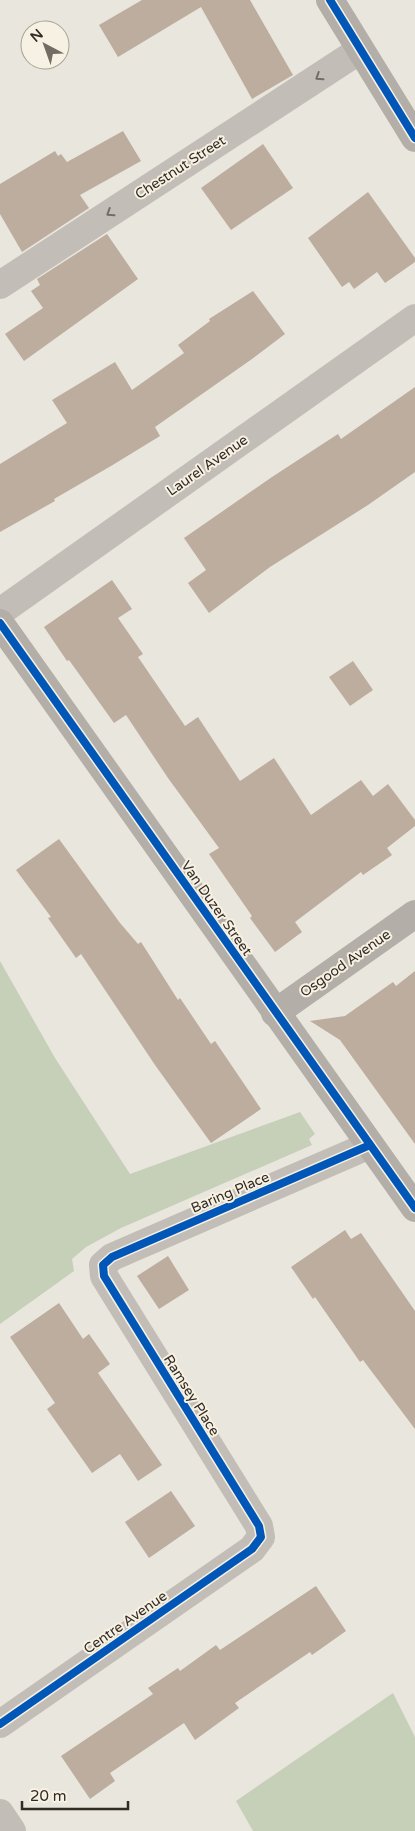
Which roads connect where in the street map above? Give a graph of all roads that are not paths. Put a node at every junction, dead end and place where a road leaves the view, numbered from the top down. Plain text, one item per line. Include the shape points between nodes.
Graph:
1 (330, 0) edge
2 (360, 50) junction
3 (415, 138) edge
4 (0, 285) edge
5 (415, 318) edge
6 (0, 612) edge
7 (0, 623) edge
8 (415, 914) edge
9 (275, 1013) junction
10 (370, 1145) junction
11 (415, 1208) edge
12 (102, 1265) joint
13 (261, 1537) joint
14 (0, 1724) edge
15 (0, 1813) edge
16 (12, 1831) edge

1 - 2 main road
2 - 3 main road
2 -> 4 street, Chestnut Street
5 - 6 street, Laurel Avenue
7 - 9 main road, Van Duzer Street
8 - 9 main road, Osgood Avenue
9 - 10 main road, Van Duzer Street
10 - 11 main road, Van Duzer Street
10 - 12 street, Baring Place via 112,1257
12 - 13 street, Ramsey Place via 104,1276 259,1526
13 - 14 street, Centre Avenue via 252,1549
15 - 16 street

